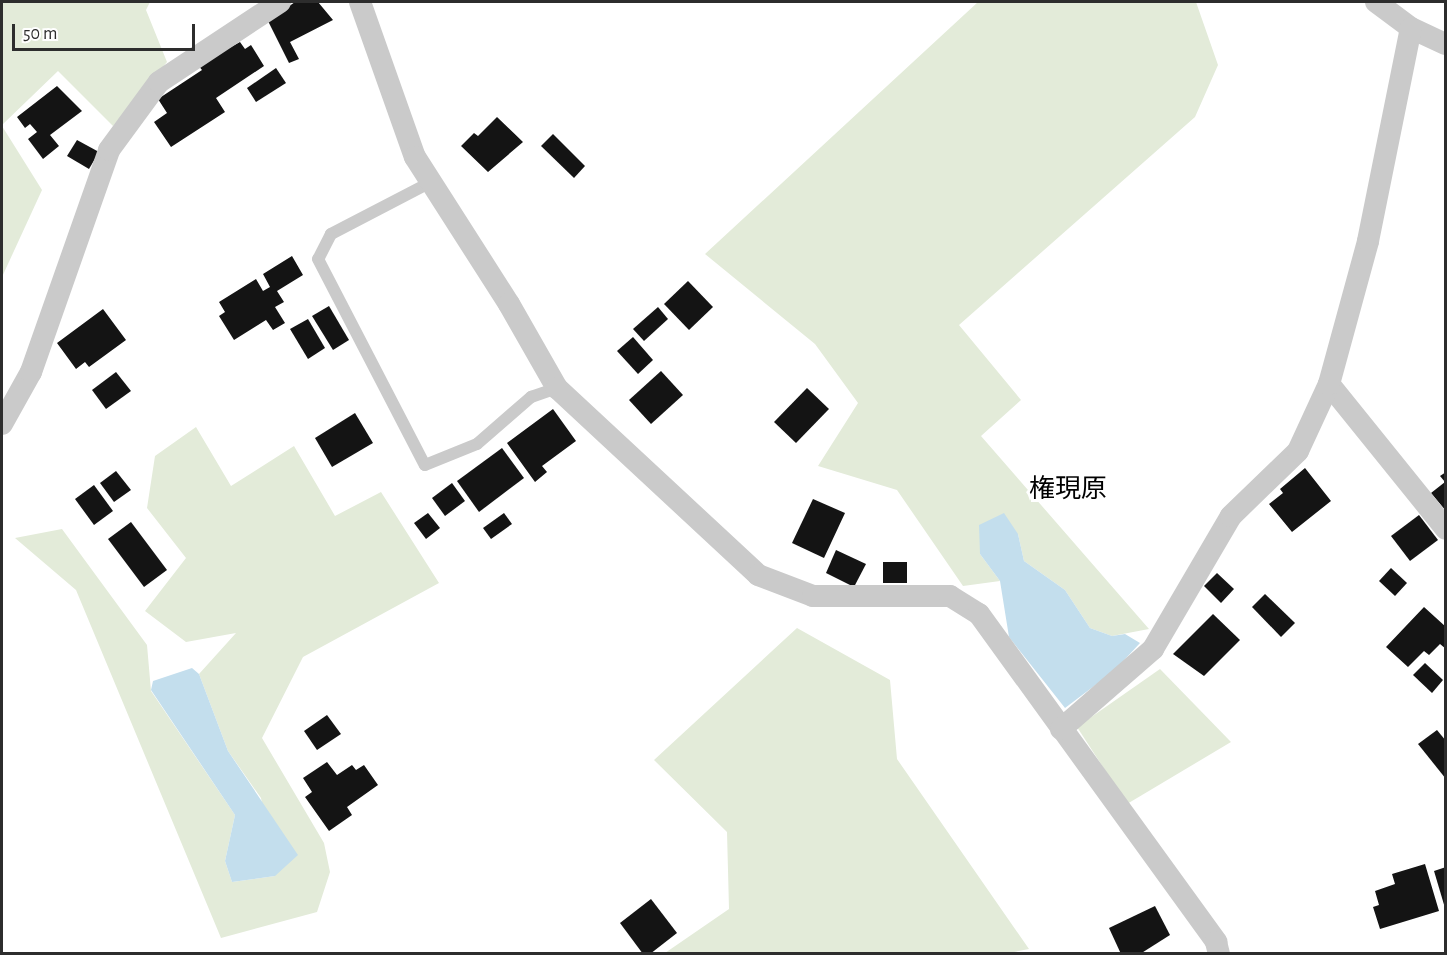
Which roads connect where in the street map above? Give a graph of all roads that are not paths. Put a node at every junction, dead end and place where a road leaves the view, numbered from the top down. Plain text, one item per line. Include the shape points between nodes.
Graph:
1 (280, 2) edge
2 (360, 2) edge
3 (1376, 2) edge
4 (1411, 28) junction
5 (1446, 44) edge
6 (431, 182) junction
7 (1329, 384) junction
8 (557, 388) junction
9 (2, 424) edge
10 (1446, 529) edge
11 (1061, 729) junction
12 (1220, 954) edge

1 - 9 street via 159,82 109,150 31,372
2 - 6 street via 415,157
3 - 4 street
4 - 5 street
4 - 7 street via 1368,241
6 - 8 street
6 - 8 lane via 331,234 318,259 425,465 477,444 531,397
7 - 10 street
7 - 11 street via 1298,451 1231,516 1153,650
8 - 11 street via 758,575 813,596 950,596 978,614
11 - 12 street via 1216,942

